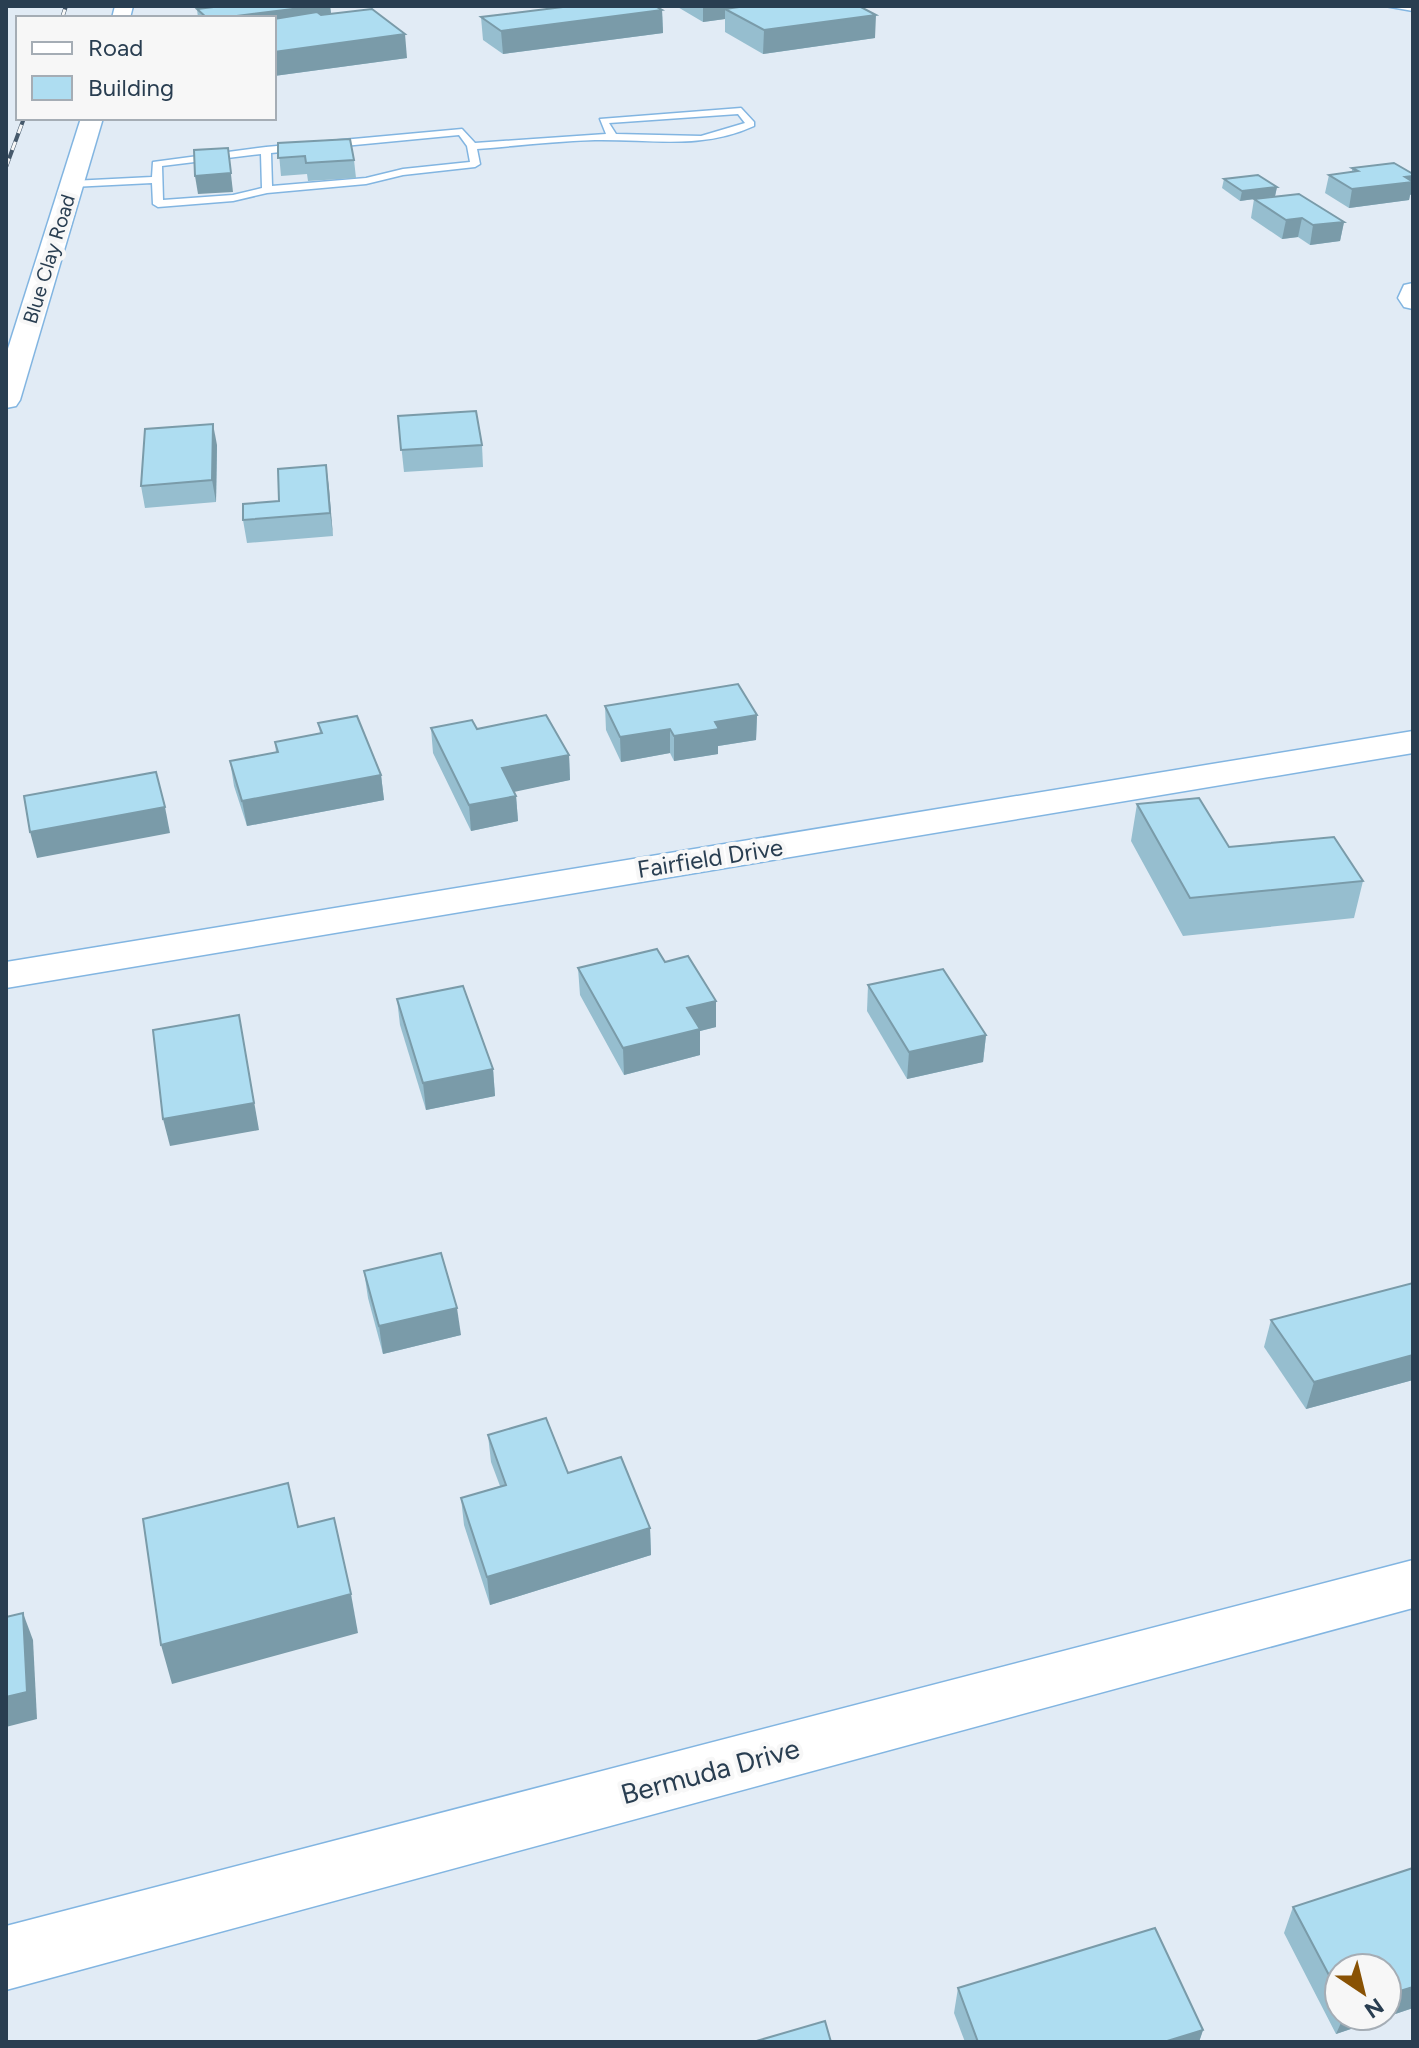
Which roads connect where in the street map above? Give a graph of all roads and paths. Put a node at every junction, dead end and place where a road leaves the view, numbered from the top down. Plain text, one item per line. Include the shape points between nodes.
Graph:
1 (1389, 6) edge
2 (1413, 8) edge
3 (91, 120) edge
4 (613, 137) junction
5 (472, 146) junction
6 (266, 150) junction
7 (157, 180) junction
8 (72, 184) junction
9 (267, 190) junction
10 (1413, 290) edge
11 (1413, 302) edge
12 (6, 400) edge
13 (1413, 742) edge
14 (6, 975) edge
15 (1413, 1584) edge
16 (6, 1958) edge

1 - 2 lane
3 - 8 street, Blue Clay Road
4 - 4 lane via 664,141 731,135 751,124 741,111 603,121
4 - 5 lane
5 - 6 lane via 462,132
5 - 9 lane via 475,164
6 - 7 lane via 157,164
6 - 9 lane
7 - 8 lane
7 - 9 lane via 158,204
8 - 12 street, Blue Clay Road
10 - 11 street
13 - 14 street, Fairfield Drive
15 - 16 street, Bermuda Drive

